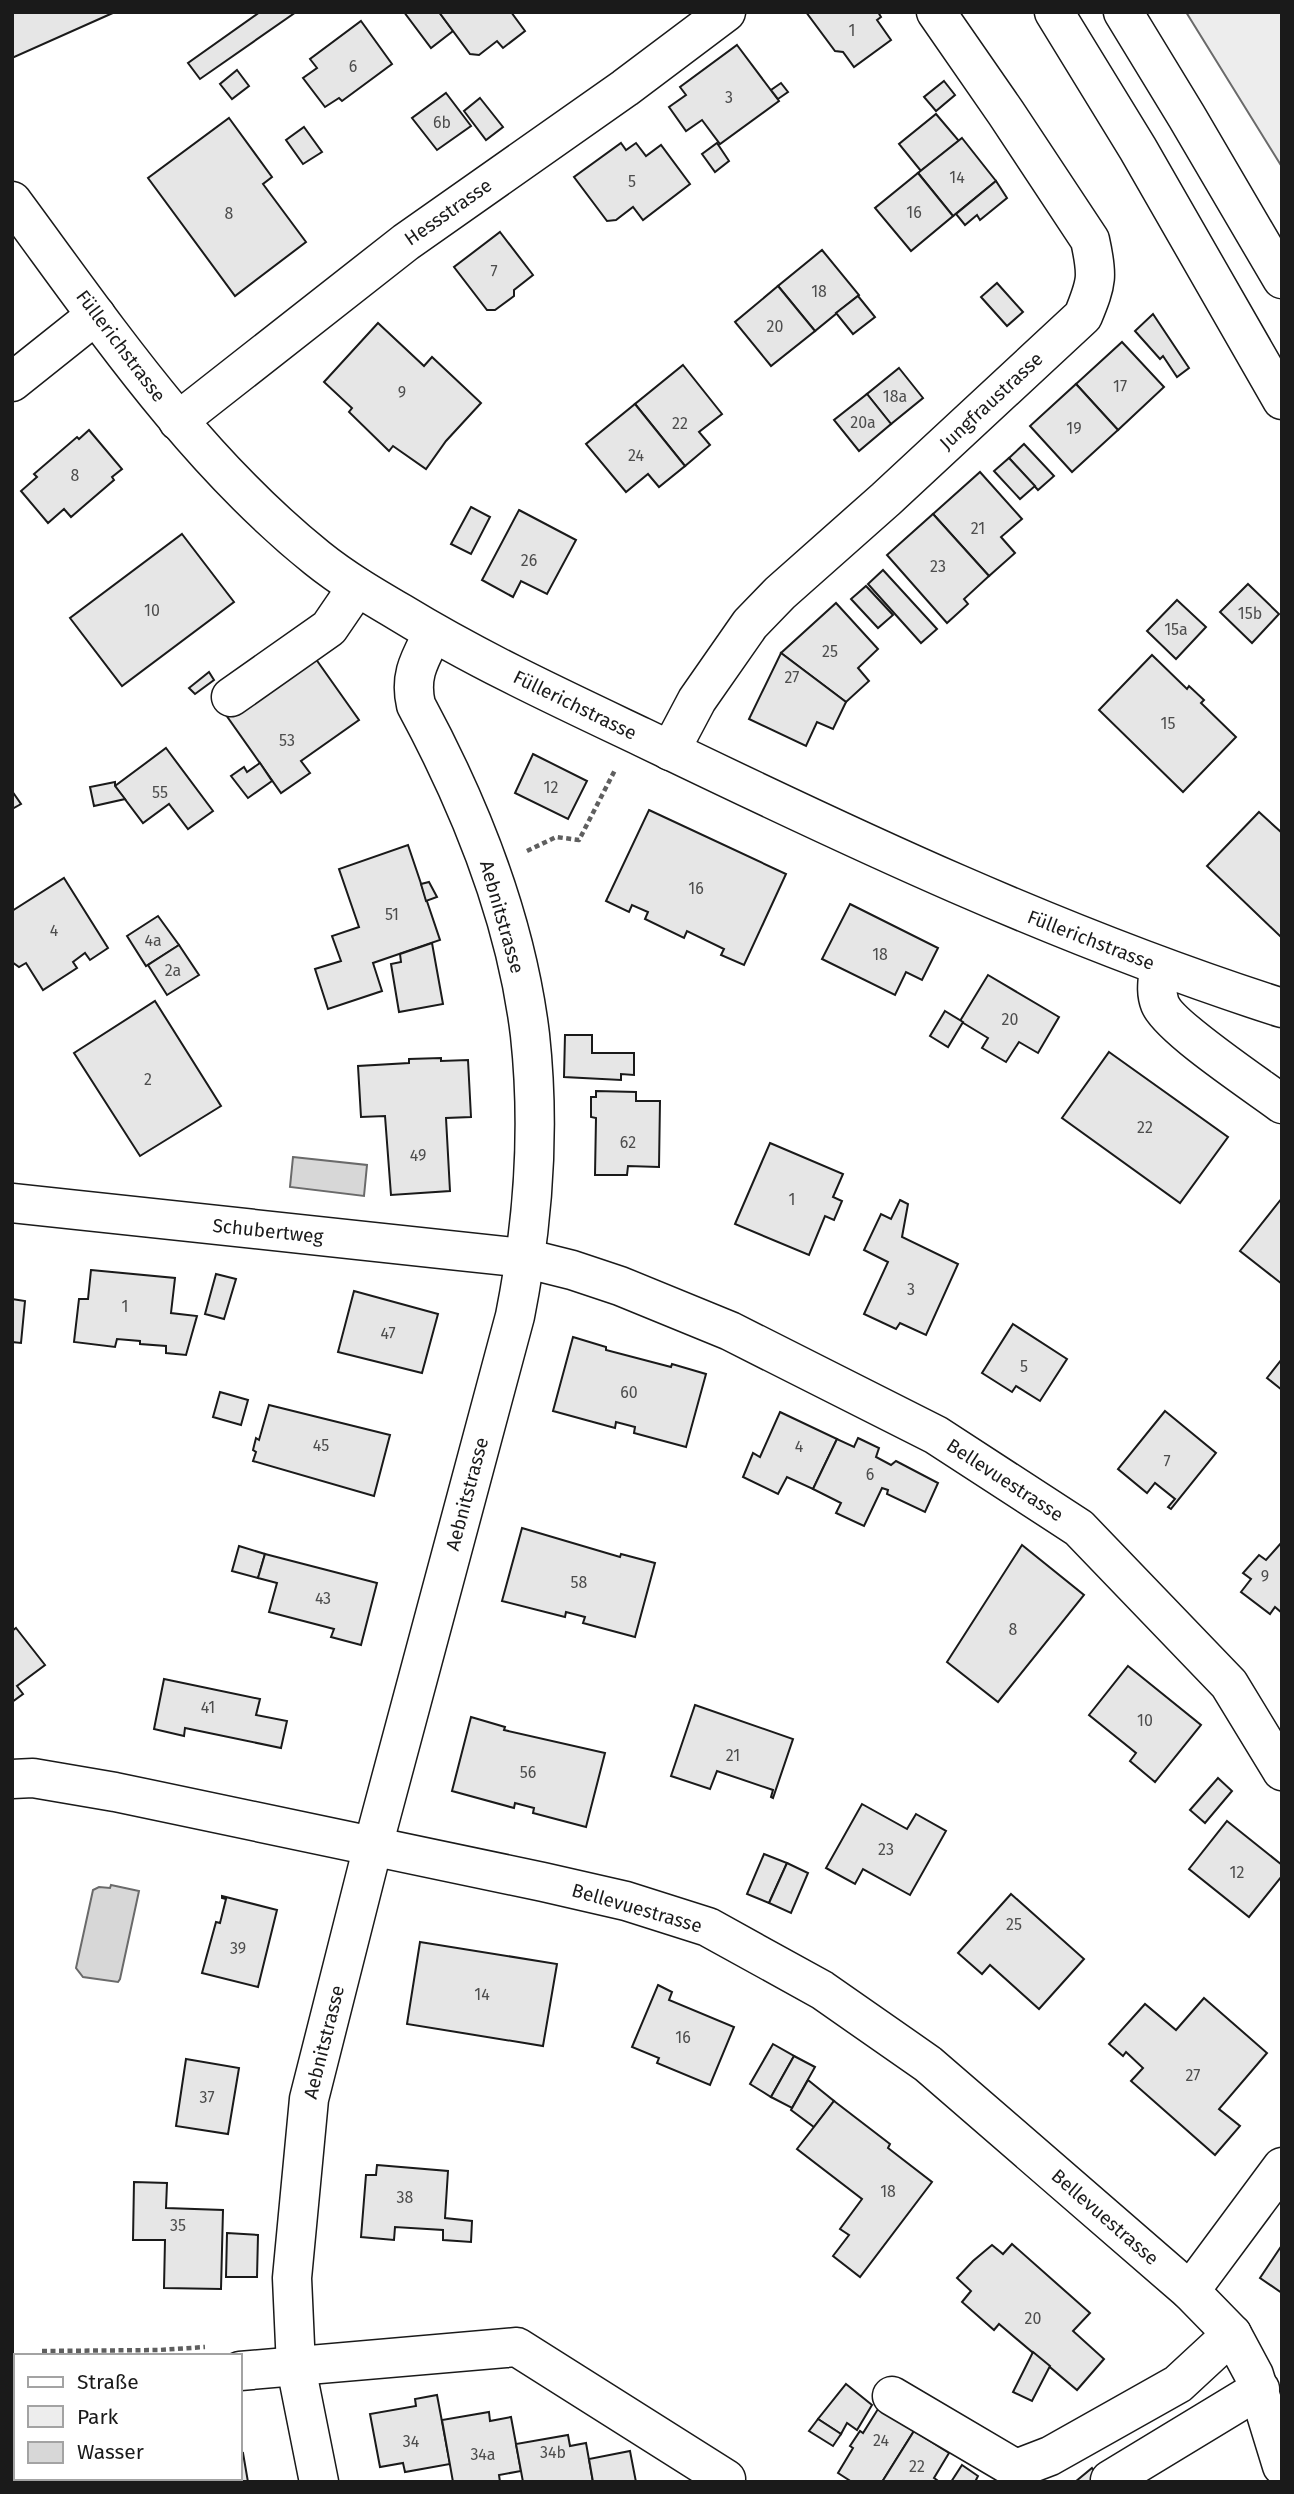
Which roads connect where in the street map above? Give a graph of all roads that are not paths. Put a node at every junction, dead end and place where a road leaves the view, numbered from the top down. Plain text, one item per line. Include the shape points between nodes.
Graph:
1 (726, 12) edge
2 (936, 12) edge
3 (1054, 12) edge
4 (1123, 12) edge
5 (12, 201) edge
6 (1282, 279) edge
7 (96, 315) junction
8 (12, 382) edge
9 (1282, 400) edge
10 (178, 421) junction
11 (357, 587) junction
12 (433, 633) junction
13 (231, 697) dead end
14 (670, 751) junction
15 (1159, 966) junction
16 (1282, 1008) edge
17 (1282, 1104) edge
18 (12, 1177) edge
19 (12, 1203) edge
20 (524, 1258) junction
21 (1282, 1771) edge
22 (12, 1779) edge
23 (373, 1846) junction
24 (1282, 2167) edge
25 (1190, 2291) junction
26 (1231, 2334) junction
27 (296, 2367) junction
28 (242, 2371) edge
29 (1260, 2389) junction
30 (892, 2396) dead end
31 (1282, 2466) edge
32 (726, 2479) dead end
33 (1110, 2480) dead end
34 (318, 2482) edge

1 - 10 main road, Hessstrasse via 405,242
2 - 14 main road, Jungfraustrasse via 1090,240 1096,286 1083,316 750,624 697,700
3 - 9 main road
4 - 6 main road
5 - 7 main road, Füllerichstrasse
7 - 8 main road
7 - 10 main road, Füllerichstrasse
10 - 11 main road, Füllerichstrasse via 249,498
11 - 12 main road, Füllerichstrasse
11 - 13 main road via 329,628
12 - 14 main road, Füllerichstrasse
12 - 20 main road, Aebnitstrasse via 415,671 412,689 463,797 489,866 530,1035 533,1156
14 - 15 main road, Füllerichstrasse via 967,889
15 - 16 main road, Füllerichstrasse
15 - 17 main road via 1156,993 1161,1008 1184,1031
18 - 19 main road, Schubertweg
19 - 20 main road, Schubertweg
20 - 21 main road, Bellevuestrasse via 620,1286 730,1331 936,1435 1079,1528 1229,1684
20 - 23 main road, Aebnitstrasse via 515,1316
22 - 23 main road, Bellevuestrasse via 33,1778 115,1792
23 - 25 main road, Bellevuestrasse via 626,1901 708,1927 822,1990 928,2064
23 - 27 main road, Aebnitstrasse via 309,2099 292,2278
24 - 25 main road
25 - 26 main road, Bellevuestrasse
26 - 29 main road, Bellevuestrasse
26 - 30 main road via 1178,2384 1050,2456 1016,2469
27 - 28 main road
27 - 32 main road via 517,2347
27 - 34 main road, Aebnitstrasse
29 - 31 main road, Bellevuestrasse
29 - 33 main road

